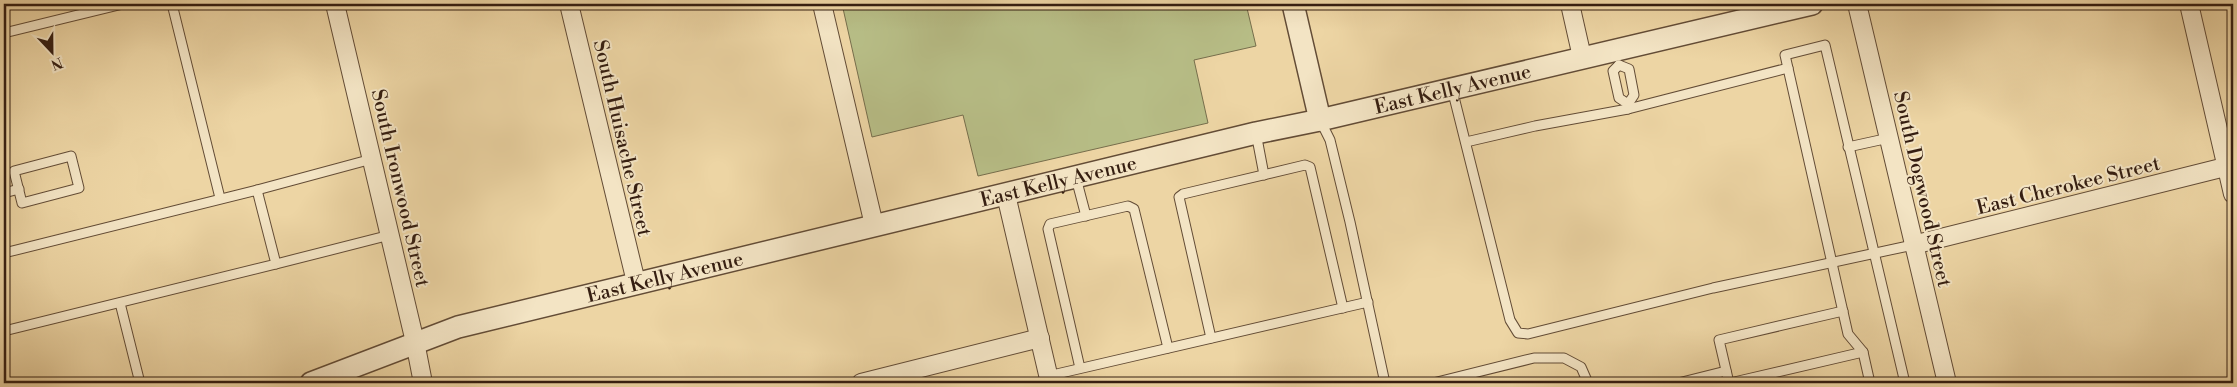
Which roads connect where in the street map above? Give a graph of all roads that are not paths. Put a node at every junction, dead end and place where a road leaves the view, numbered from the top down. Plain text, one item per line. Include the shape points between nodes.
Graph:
1 (123, 4) edge
2 (172, 4) edge
3 (335, 4) edge
4 (570, 4) edge
5 (822, 4) edge
6 (1293, 4) edge
7 (1570, 4) edge
8 (1812, 4) edge
9 (1857, 4) edge
10 (2189, 4) edge
11 (4, 32) edge
12 (1582, 56) junction
13 (1617, 57) junction
14 (1788, 68) junction
15 (1452, 89) junction
16 (1628, 106) junction
17 (1320, 120) junction
18 (1256, 133) junction
19 (1889, 138) junction
20 (1466, 142) junction
21 (1848, 147) junction
22 (372, 159) junction
23 (2230, 166) edge
24 (1264, 175) junction
25 (1076, 178) junction
26 (18, 189) junction
27 (257, 190) junction
28 (4, 193) edge
29 (2233, 194) edge
30 (1006, 195) junction
31 (220, 198) junction
32 (1086, 216) junction
33 (874, 225) junction
34 (390, 235) junction
35 (1913, 245) junction
36 (4, 253) edge
37 (1873, 254) junction
38 (1832, 263) junction
39 (276, 264) junction
40 (636, 282) junction
41 (120, 302) junction
42 (1368, 302) junction
43 (1343, 308) junction
44 (1843, 311) junction
45 (4, 331) edge
46 (1040, 338) junction
47 (1212, 338) junction
48 (415, 342) junction
49 (1168, 348) junction
50 (1863, 352) junction
51 (1080, 368) junction
52 (1726, 371) junction
53 (1049, 380) edge
54 (140, 383) edge
55 (311, 383) edge
56 (423, 383) edge
57 (861, 383) edge
58 (1386, 383) edge
59 (1433, 383) edge
60 (1588, 383) edge
61 (1678, 383) edge
62 (1730, 383) edge
63 (1870, 383) edge
64 (1905, 383) edge
65 (1947, 383) edge

1 - 11 lane
2 - 31 lane
3 - 22 street, South Ironwood Street
4 - 40 street, South Huisache Street
5 - 33 street
6 - 17 street
7 - 12 street
8 - 13 street, East Kelly Avenue
9 - 19 street, South Dogwood Street
10 - 23 street
12 - 13 street, East Kelly Avenue
12 - 15 street, East Kelly Avenue
13 - 16 lane via 1613,71 1619,98
13 - 16 lane via 1629,69 1634,94
14 - 16 lane
14 - 21 lane via 1785,55 1825,46
14 - 38 lane
15 - 17 street, East Kelly Avenue
15 - 20 lane
16 - 20 lane
17 - 18 street, East Kelly Avenue
17 - 42 lane via 1330,140
18 - 24 lane
18 - 25 street, East Kelly Avenue
19 - 21 lane
19 - 35 street, South Dogwood Street
20 - 38 lane via 1510,320 1518,333 1528,334 1713,288
21 - 37 lane
22 - 27 lane
22 - 34 street, South Ironwood Street
23 - 29 street
23 - 35 street, East Cherokee Street
24 - 43 lane via 1306,165 1310,167
24 - 47 lane via 1179,197
25 - 30 street, East Kelly Avenue
25 - 32 lane
26 - 26 lane via 22,203 80,188 71,156 14,171
26 - 28 lane
27 - 31 lane
27 - 39 lane
30 - 33 street, East Kelly Avenue
30 - 46 street
31 - 36 lane
32 - 49 lane via 1128,206 1134,208
32 - 51 lane via 1050,224 1048,229
33 - 40 street, East Kelly Avenue
34 - 39 lane
34 - 48 street, South Ironwood Street
35 - 37 lane
35 - 65 street, South Dogwood Street
37 - 38 lane
37 - 64 lane
38 - 44 lane
39 - 41 lane
40 - 48 street, East Kelly Avenue via 458,327
41 - 45 lane
41 - 54 lane
42 - 43 lane
42 - 58 lane
43 - 47 lane
44 - 50 lane via 1848,334
44 - 52 lane via 1719,340
46 - 53 street
46 - 57 street
47 - 49 lane
48 - 55 street, East Kelly Avenue
48 - 56 street, South Ironwood Street
49 - 51 lane
50 - 62 lane
50 - 63 lane
51 - 53 lane
52 - 61 lane
52 - 62 lane
59 - 60 lane via 1534,358 1564,358 1581,367

